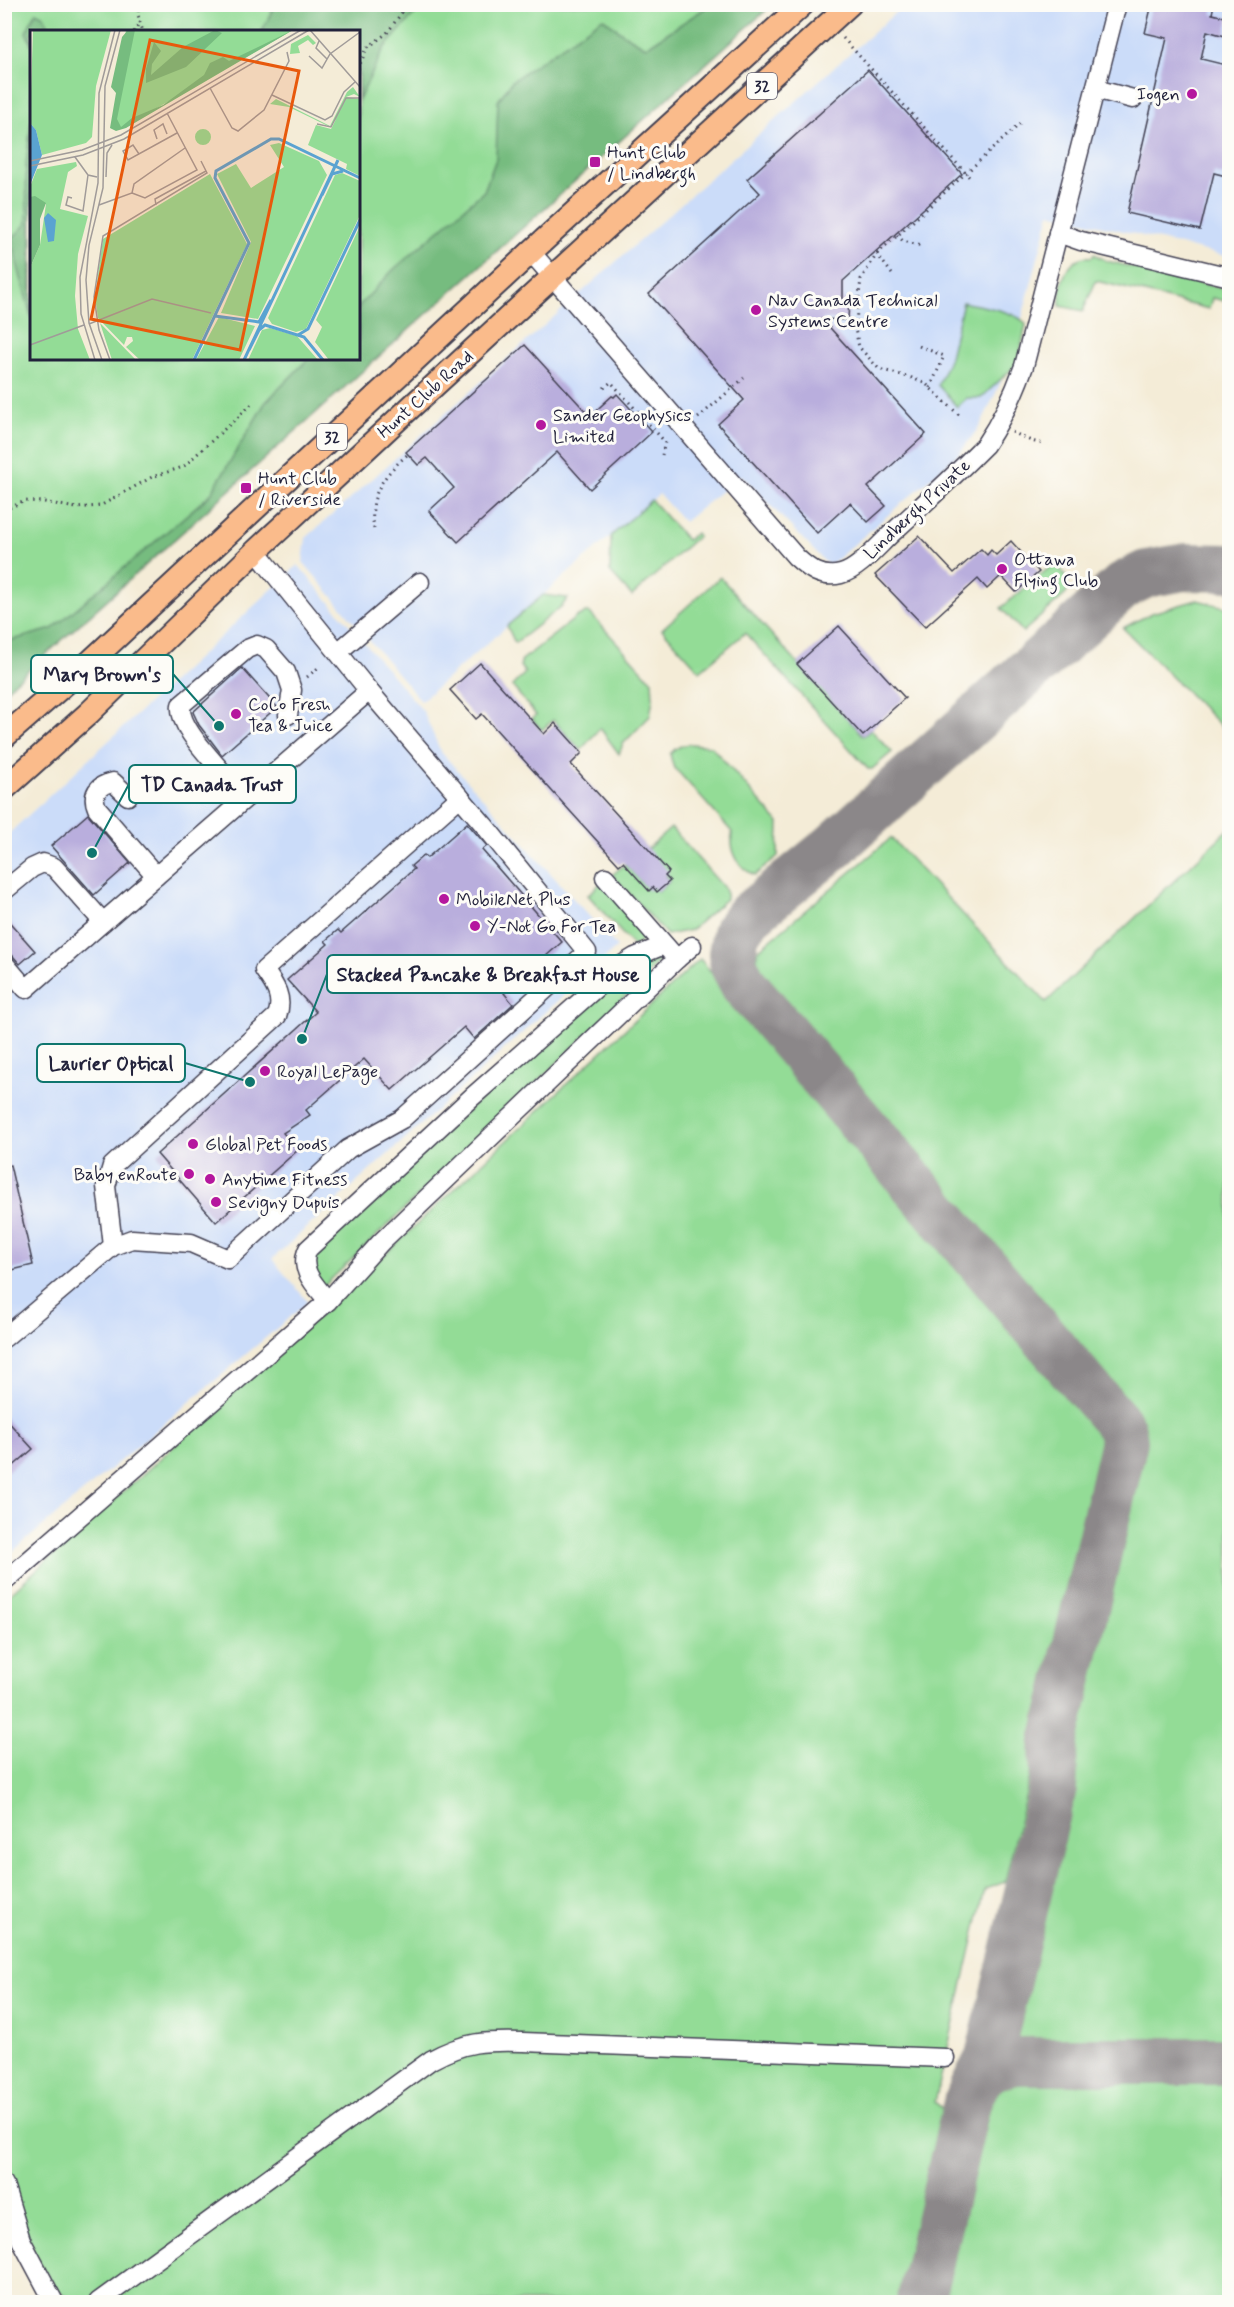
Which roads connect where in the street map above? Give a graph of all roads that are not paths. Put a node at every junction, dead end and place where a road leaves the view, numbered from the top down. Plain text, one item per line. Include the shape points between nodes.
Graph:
1 (803, 4) edge
2 (850, 4) edge
3 (1117, 4) edge
4 (1095, 89) junction
5 (1133, 99) dead end
6 (1058, 233) junction
7 (531, 252) junction
8 (554, 277) junction
9 (1230, 277) edge
10 (234, 529) junction
11 (256, 551) junction
12 (420, 582) dead end
13 (338, 652) junction
14 (369, 691) junction
15 (288, 715) dead end
16 (4, 737) edge
17 (222, 772) dead end
18 (4, 789) edge
19 (128, 796) dead end
20 (460, 797) junction
21 (156, 876) junction
22 (605, 877) dead end
23 (4, 891) edge
24 (103, 922) junction
25 (692, 946) dead end
26 (670, 952) junction
27 (4, 963) edge
28 (113, 1246) junction
29 (328, 1301) junction
30 (4, 1338) edge
31 (4, 1582) edge
32 (945, 2058) dead end
33 (4, 2184) edge
34 (54, 2302) edge
35 (98, 2302) edge

1 - 7 main road, Hunt Club Road / 32
2 - 8 main road, Hunt Club Road / 32
3 - 4 street, Lindbergh Private
4 - 5 street
4 - 6 street, Lindbergh Private
6 - 8 street, Lindbergh Private via 1024,366 996,428 977,453 850,571 834,575 810,571
6 - 9 street
7 - 8 street, Lindbergh Private
7 - 10 main road, Hunt Club Road / 32
8 - 11 main road, Hunt Club Road / 32
10 - 11 main road
10 - 16 main road, Hunt Club Road / 32
11 - 13 street
11 - 18 main road, Hunt Club Road / 32
12 - 13 street
13 - 14 street
14 - 20 street
14 - 21 street
15 - 17 street via 292,690 286,672 266,649 257,645 247,649 181,705 185,725
19 - 21 street via 113,782 96,791 94,800
20 - 28 street via 264,970 280,999 277,1016 112,1166 106,1186
20 - 28 street via 588,951 402,1119 348,1149 228,1259 191,1243 132,1239
21 - 24 street
22 - 26 street
23 - 24 street via 43,863 54,867
24 - 27 street via 26,989
25 - 26 street
26 - 29 street via 381,1242
26 - 29 street via 635,957 622,966 472,1097 308,1249 304,1260 307,1273
28 - 30 street
29 - 31 street
32 - 35 street via 471,2043 431,2060
33 - 34 street via 21,2240

